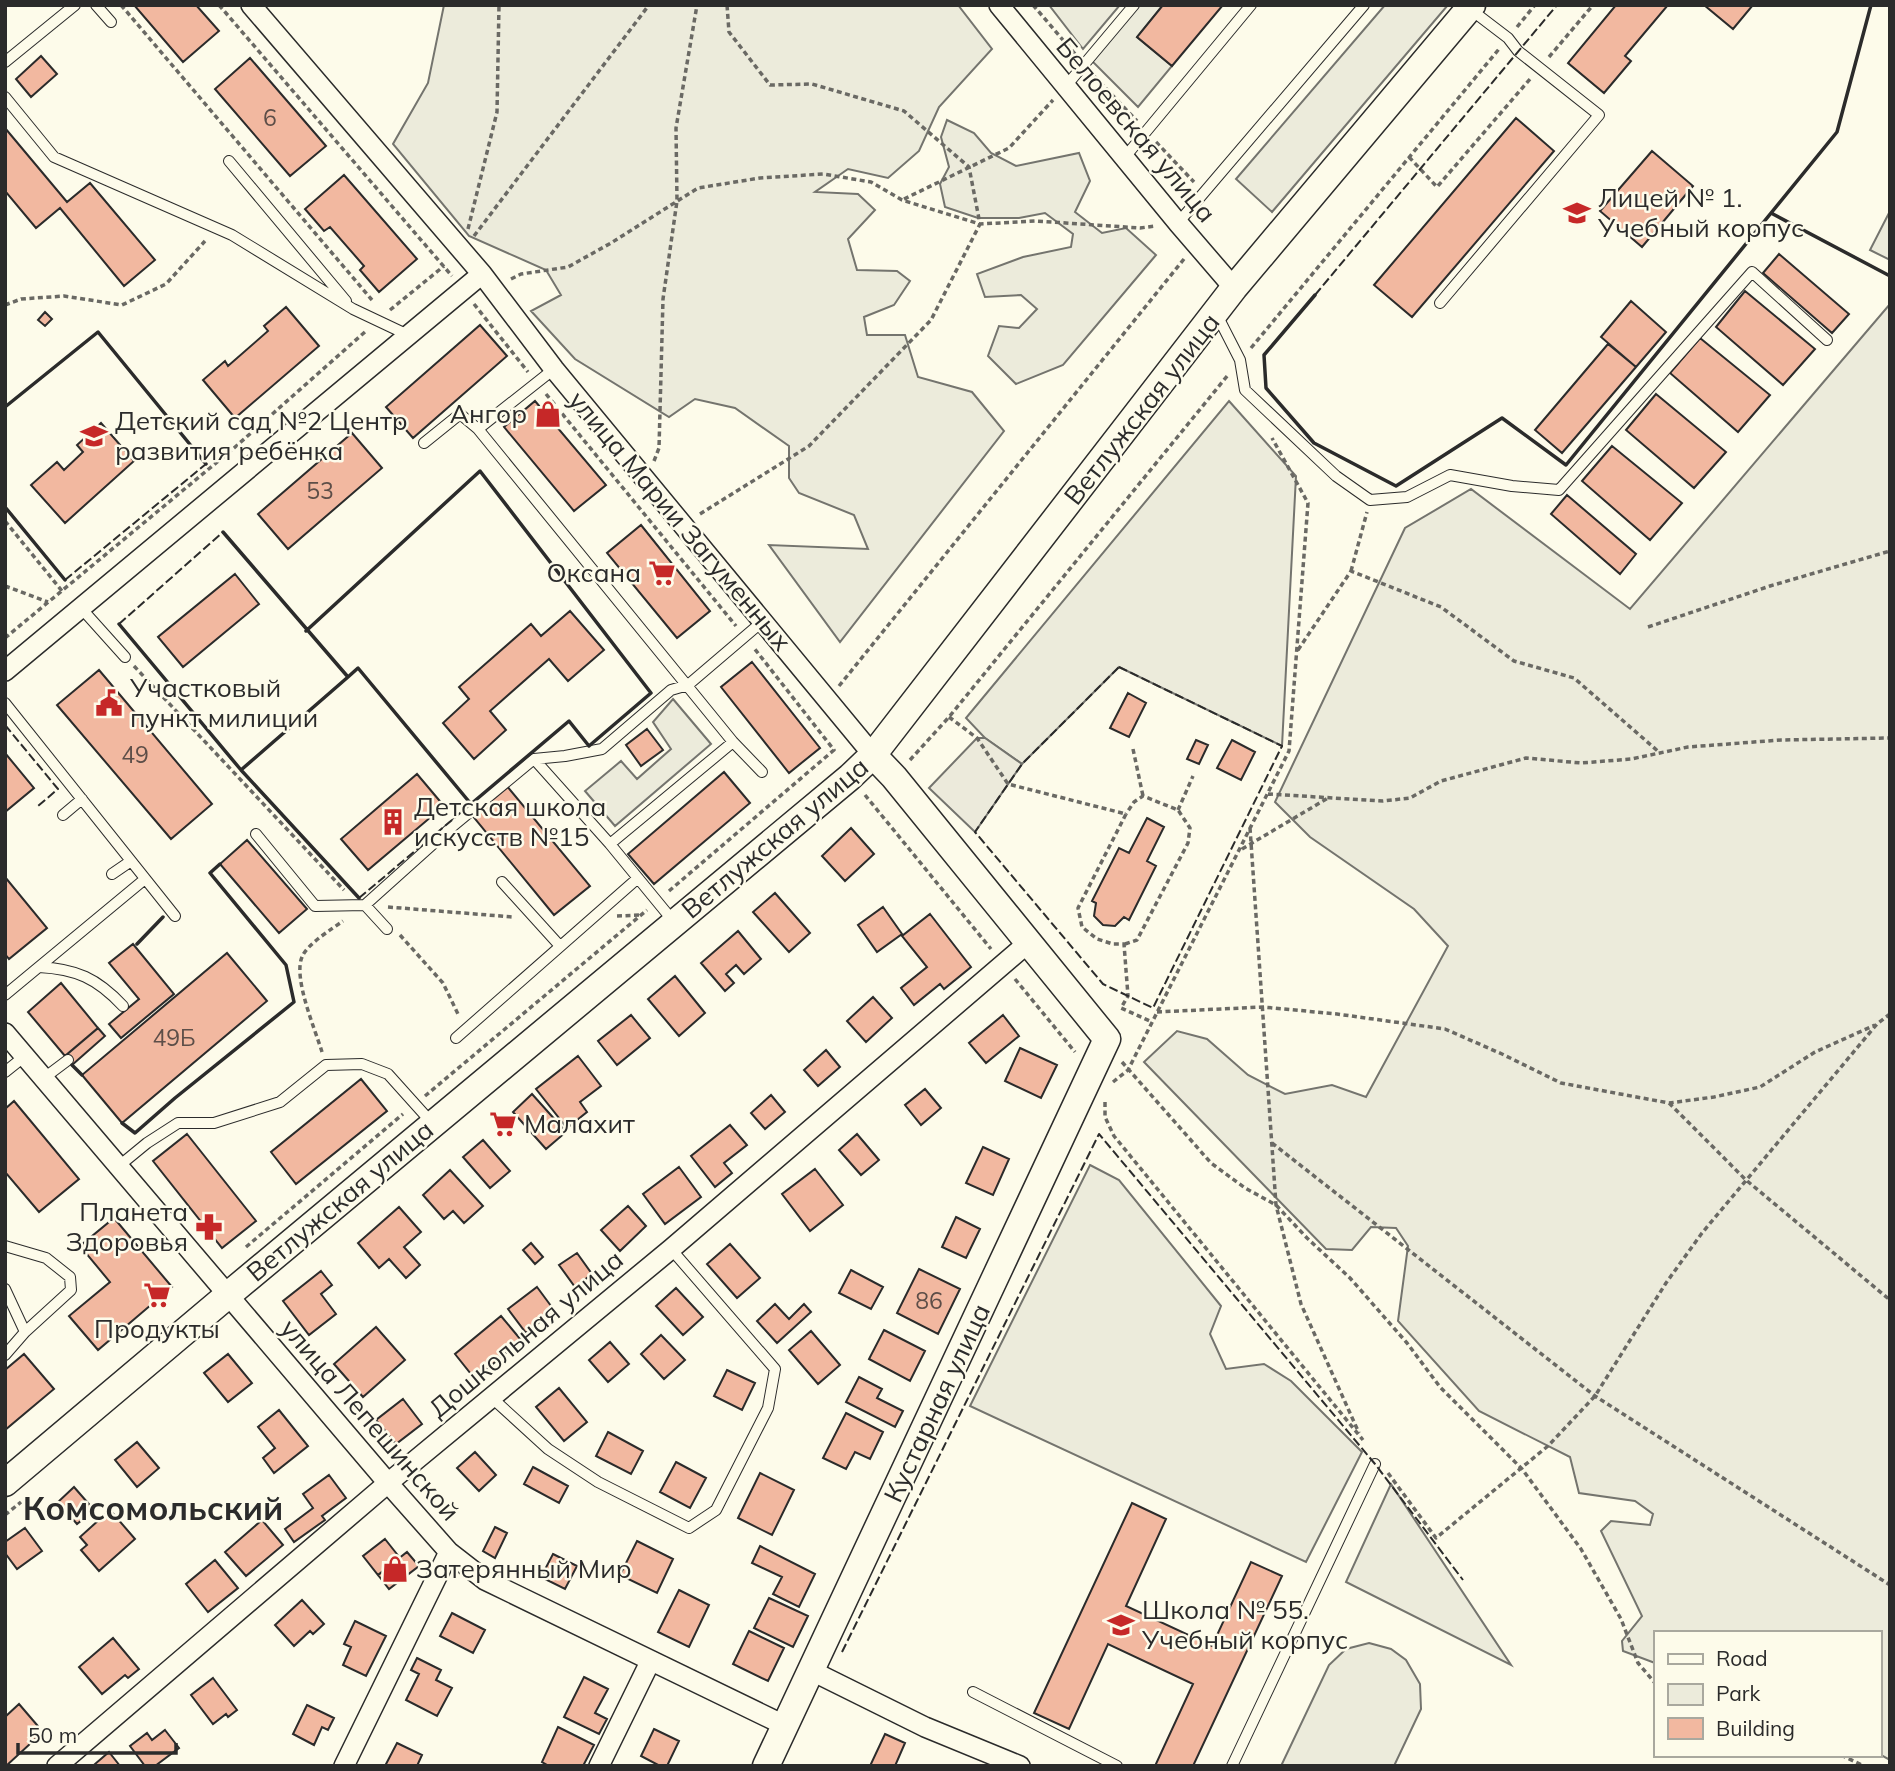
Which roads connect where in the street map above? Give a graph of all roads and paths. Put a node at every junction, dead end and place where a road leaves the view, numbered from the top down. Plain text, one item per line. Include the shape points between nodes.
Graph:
1 (75, 5) edge
2 (96, 5) edge
3 (121, 5) edge
4 (251, 5) edge
5 (499, 5) edge
6 (649, 5) edge
7 (697, 5) edge
8 (727, 5) edge
9 (999, 5) edge
10 (1134, 5) edge
11 (1251, 5) edge
12 (1364, 5) edge
13 (1535, 5) edge
14 (1593, 5) edge
15 (1471, 7) edge
16 (111, 22) dead end
17 (1508, 38) junction
18 (5, 62) edge
19 (1541, 67) junction
20 (1066, 86) junction
21 (5, 97) edge
22 (1147, 132) junction
23 (1409, 157) junction
24 (1125, 158) junction
25 (229, 161) dead end
26 (969, 167) junction
27 (1205, 193) junction
28 (902, 200) junction
29 (677, 201) junction
30 (1178, 223) junction
31 (980, 224) junction
32 (216, 229) junction
33 (1196, 244) junction
34 (463, 252) junction
35 (487, 281) junction
36 (1234, 288) junction
37 (473, 303) dead end
38 (1440, 303) dead end
39 (5, 305) edge
40 (353, 309) junction
41 (1216, 314) junction
42 (381, 317) junction
43 (409, 335) junction
44 (1827, 340) dead end
45 (1240, 360) junction
46 (554, 369) junction
47 (478, 429) junction
48 (424, 443) dead end
49 (647, 481) junction
50 (1370, 500) junction
51 (637, 506) dead end
52 (5, 521) edge
53 (684, 524) junction
54 (1890, 551) edge
55 (1351, 571) junction
56 (5, 586) edge
57 (62, 591) junction
58 (48, 602) junction
59 (81, 608) junction
60 (764, 621) junction
61 (1648, 627) dead end
62 (5, 638) edge
63 (1296, 652) dead end
64 (125, 657) joint
65 (5, 671) edge
66 (688, 685) junction
67 (828, 699) junction
68 (5, 703) edge
69 (949, 717) junction
70 (1890, 738) edge
71 (733, 742) junction
72 (1133, 749) dead end
73 (834, 750) dead end
74 (1660, 753) junction
75 (873, 755) junction
76 (534, 758) junction
77 (762, 772) dead end
78 (1194, 776) dead end
79 (894, 777) junction
80 (864, 794) dead end
81 (1268, 794) dead end
82 (1143, 796) junction
83 (1329, 797) junction
84 (82, 799) junction
85 (1178, 810) junction
86 (1126, 814) junction
87 (63, 816) dead end
88 (1251, 828) dead end
89 (256, 834) dead end
90 (610, 844) junction
91 (1252, 844) junction
92 (1240, 850) dead end
93 (131, 861) junction
94 (112, 874) dead end
95 (638, 877) junction
96 (145, 879) junction
97 (502, 881) dead end
98 (658, 901) junction
99 (365, 905) junction
100 (641, 915) junction
101 (175, 916) dead end
102 (593, 917) junction
103 (536, 919) junction
104 (675, 922) junction
105 (387, 929) dead end
106 (400, 935) dead end
107 (1028, 943) junction
108 (1124, 944) junction
109 (561, 946) junction
110 (1003, 964) junction
111 (39, 967) junction
112 (5, 995) edge
113 (123, 1006) dead end
114 (1262, 1007) junction
115 (1157, 1012) dead end
116 (1890, 1014) edge
117 (1153, 1022) dead end
118 (1877, 1024) junction
119 (466, 1029) junction
120 (5, 1032) edge
121 (456, 1038) dead end
122 (1107, 1040) junction
123 (25, 1056) junction
124 (68, 1060) dead end
125 (326, 1065) junction
126 (5, 1072) edge
127 (1091, 1072) junction
128 (44, 1078) junction
129 (1669, 1103) junction
130 (415, 1104) junction
131 (433, 1124) junction
132 (1272, 1143) junction
133 (119, 1166) junction
134 (1746, 1180) junction
135 (1276, 1205) junction
136 (276, 1219) dead end
137 (5, 1246) edge
138 (671, 1249) junction
139 (5, 1289) edge
140 (228, 1295) junction
141 (1890, 1300) edge
142 (25, 1332) junction
143 (5, 1355) edge
144 (1595, 1395) junction
145 (491, 1397) junction
146 (1363, 1440) junction
147 (1371, 1450) dead end
148 (1375, 1464) dead end
149 (1522, 1469) junction
150 (1387, 1472) dead end
151 (5, 1483) edge
152 (388, 1483) junction
153 (449, 1552) junction
154 (1890, 1585) edge
155 (650, 1662) junction
156 (812, 1671) junction
157 (1654, 1682) edge
158 (972, 1692) dead end
159 (786, 1726) junction
160 (1844, 1757) edge
161 (57, 1766) edge
162 (344, 1766) edge
163 (599, 1766) edge
164 (766, 1766) edge
165 (1020, 1766) edge
166 (1117, 1766) edge
167 (1232, 1766) edge
168 (1864, 1766) edge

1 - 18 lane
2 - 16 lane
3 - 42 path
4 - 34 street, улица Марии Загуменных
5 - 34 path via 497,112
6 - 34 path
7 - 29 path via 676,128
8 - 26 path via 729,32 770,85 812,84 904,111
9 - 20 street, Белоевская улица
10 - 20 lane
11 - 22 lane
12 - 27 lane
13 - 17 path
14 - 19 path
15 - 17 lane
15 - 36 main road, Ветлужская улица
17 - 19 lane
17 - 23 path
19 - 23 path via 1437,187
19 - 38 lane via 1599,115
20 - 24 street, Белоевская улица
20 - 26 path via 1009,148
21 - 32 lane via 54,157
22 - 24 lane
22 - 27 path
23 - 45 path
24 - 30 street, Белоевская улица
25 - 40 lane
26 - 28 path
26 - 31 path
27 - 30 lane
28 - 29 path via 871,182 823,174 698,188
28 - 31 path
29 - 35 path via 568,267
29 - 49 path via 663,299 659,449
30 - 31 path via 1140,228 1036,221
30 - 33 street, Белоевская улица
31 - 53 path via 931,320 809,446
32 - 39 path via 166,284 122,306 64,296 21,299
32 - 40 lane
33 - 36 street, Белоевская улица
33 - 67 path
34 - 35 street, улица Марии Загуменных
34 - 42 path
35 - 37 path
35 - 43 street
35 - 46 street, улица Марии Загуменных
36 - 41 main road, Ветлужская улица
40 - 42 lane
41 - 45 lane
41 - 75 main road, Ветлужская улица
42 - 43 lane
42 - 57 path via 234,449
43 - 59 street
44 - 50 lane via 1752,272 1559,490 1450,475 1407,497
45 - 50 lane via 1245,390 1336,476
45 - 69 path
46 - 47 lane
46 - 49 street, улица Марии Загуменных
47 - 48 lane via 460,414
47 - 66 lane
49 - 51 path
49 - 53 street, улица Марии Загуменных
50 - 55 path
52 - 57 path
53 - 60 street, улица Марии Загуменных
54 - 61 path
55 - 63 path
55 - 74 path via 1441,607 1514,661 1574,678
56 - 58 path
57 - 58 path
58 - 62 path
59 - 64 lane
59 - 65 street
60 - 66 lane
60 - 67 street, улица Марии Загуменных
64 - 99 path via 354,901
66 - 71 lane
66 - 76 lane via 671,690 602,749
67 - 75 street, улица Марии Загуменных
68 - 84 lane
69 - 79 path
69 - 86 path via 977,738 1008,785
70 - 74 path via 1781,740
71 - 77 lane
71 - 90 lane
72 - 82 path
73 - 98 path
74 - 83 path via 1581,763 1526,758 1441,781 1410,798
75 - 79 main road, улица Марии Загуменных
75 - 104 main road, Ветлужская улица
76 - 90 lane
76 - 99 lane
78 - 85 path
79 - 107 main road, улица Марии Загуменных
80 - 110 path
81 - 83 path
82 - 85 path
82 - 86 path
83 - 91 path
84 - 87 lane
84 - 93 lane
85 - 108 path via 1190,828 1188,843 1137,940
86 - 108 path via 1078,908 1082,927 1097,939
88 - 91 path
89 - 99 lane via 315,906
90 - 95 lane
91 - 92 path
91 - 114 path
93 - 94 lane
93 - 96 lane
95 - 98 lane
95 - 102 lane
96 - 101 lane
96 - 111 lane
97 - 103 lane
98 - 100 path
98 - 104 lane
99 - 103 path
99 - 105 lane
99 - 125 path via 302,956 299,977
100 - 102 path
100 - 130 path
102 - 109 lane
103 - 109 lane
104 - 131 main road, Ветлужская улица
106 - 119 path via 443,983
107 - 110 street, Дошкольная улица
107 - 122 main road, улица Марии Загуменных
108 - 117 path via 1128,996 1121,1008
109 - 119 lane
110 - 127 path
110 - 138 street, Дошкольная улица
111 - 112 lane
111 - 113 lane via 64,968 105,986
114 - 115 path
114 - 129 path via 1445,1029 1561,1083
114 - 132 path
116 - 118 path
118 - 129 path via 1815,1052 1760,1087
118 - 134 path
119 - 121 lane
120 - 123 street, улица Лепешинской
122 - 127 main road, Кустарная улица
122 - 135 path via 1211,1163
123 - 126 lane
123 - 128 street, улица Лепешинской
124 - 128 lane
125 - 130 lane via 362,1064 388,1074
125 - 133 lane via 280,1102 214,1123 178,1123
127 - 146 path via 1104,1089 1105,1117 1114,1136
127 - 156 main road, Кустарная улица
128 - 133 street, улица Лепешинской
129 - 134 path
130 - 131 lane
130 - 136 path
131 - 140 main road, Ветлужская улица
132 - 135 path
132 - 144 path
133 - 140 street, улица Лепешинской
134 - 141 path
134 - 144 path via 1666,1283
135 - 146 path via 1301,1304
135 - 149 path via 1350,1278 1440,1387
137 - 142 lane via 46,1258 70,1277 71,1290
138 - 145 street, Дошкольная улица
138 - 145 lane via 775,1369 768,1408 716,1510 689,1528 620,1494 548,1449
139 - 142 lane
140 - 151 main road, Ветлужская улица
140 - 152 street, улица Лепешинской
142 - 143 lane
144 - 149 path
144 - 154 path
145 - 152 street, Дошкольная улица
146 - 147 path
148 - 167 lane
149 - 150 path via 1436,1538
149 - 157 path via 1581,1549 1621,1619 1637,1663
152 - 153 street, улица Лепешинской
152 - 161 street, Дошкольная улица
153 - 155 street, улица Лепешинской via 485,1580
153 - 162 street
155 - 159 street, улица Лепешинской
155 - 163 street
156 - 159 main road, Кустарная улица
156 - 165 street via 925,1727
158 - 166 lane
159 - 164 main road, Кустарная улица
160 - 168 path

